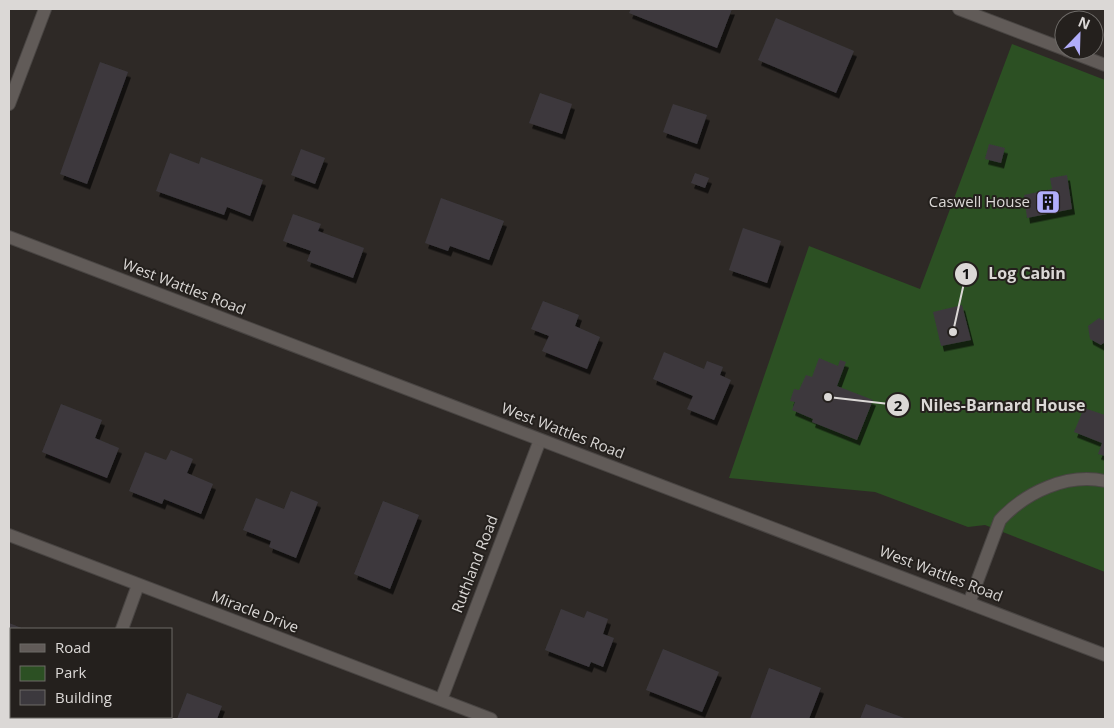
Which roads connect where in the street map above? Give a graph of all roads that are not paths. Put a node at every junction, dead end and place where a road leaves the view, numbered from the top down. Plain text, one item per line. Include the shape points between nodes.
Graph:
1 (45, 9) edge
2 (959, 9) edge
3 (1054, 46) edge
4 (1092, 60) edge
5 (1105, 65) edge
6 (9, 104) edge
7 (9, 237) edge
8 (540, 440) junction
9 (1105, 481) edge
10 (9, 535) edge
11 (138, 585) junction
12 (969, 603) junction
13 (122, 628) edge
14 (1105, 655) edge
15 (441, 700) junction
16 (490, 719) edge

1 - 6 street
2 - 3 street
4 - 5 street
7 - 8 street, West Wattles Road
8 - 12 street, West Wattles Road
8 - 15 street, Ruthland Road
9 - 12 street via 1093,478 1050,486 1009,511 1000,520
10 - 11 street, Miracle Drive
11 - 13 street
11 - 15 street, Miracle Drive
12 - 14 street, West Wattles Road
15 - 16 street, Miracle Drive

